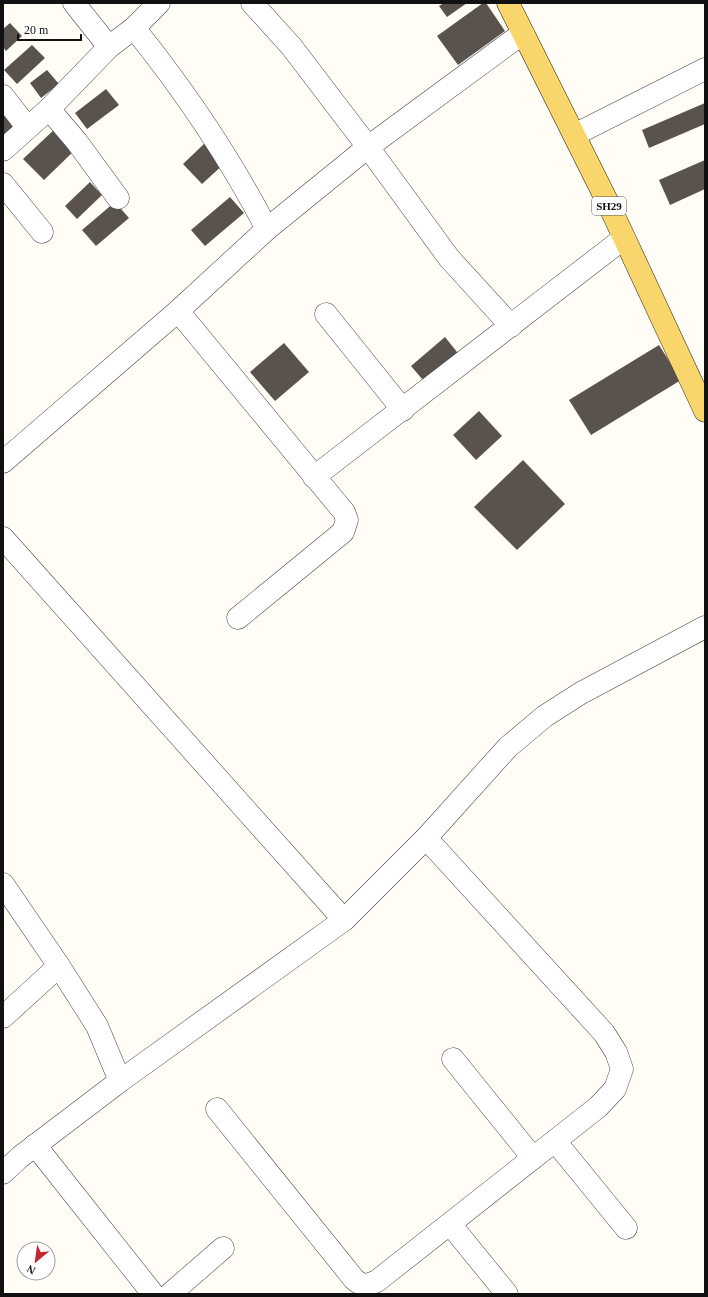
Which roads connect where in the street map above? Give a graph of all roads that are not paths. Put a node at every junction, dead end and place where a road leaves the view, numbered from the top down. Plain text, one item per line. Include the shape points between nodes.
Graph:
1 (74, 3) edge
2 (159, 3) edge
3 (252, 3) edge
4 (508, 3) edge
5 (134, 28) junction
6 (523, 34) junction
7 (109, 47) junction
8 (705, 69) edge
9 (3, 96) edge
10 (49, 109) junction
11 (27, 128) junction
12 (574, 134) junction
13 (368, 147) junction
14 (3, 150) edge
15 (3, 184) edge
16 (118, 198) dead end
17 (267, 229) junction
18 (42, 232) dead end
19 (624, 238) junction
20 (178, 311) junction
21 (326, 314) dead end
22 (510, 326) junction
23 (700, 386) edge
24 (403, 410) junction
25 (705, 411) edge
26 (3, 462) edge
27 (314, 477) junction
28 (3, 538) edge
29 (238, 618) dead end
30 (705, 627) edge
31 (426, 838) junction
32 (3, 884) edge
33 (344, 920) junction
34 (59, 966) junction
35 (3, 1017) edge
36 (453, 1059) dead end
37 (120, 1080) junction
38 (217, 1109) dead end
39 (555, 1141) junction
40 (35, 1145) junction
41 (533, 1158) junction
42 (3, 1173) edge
43 (450, 1224) junction
44 (626, 1228) dead end
45 (223, 1248) dead end
46 (153, 1294) edge
47 (170, 1294) edge
48 (507, 1294) edge

1 - 7 street
2 - 5 street
3 - 13 street via 291,46
4 - 6 main road, SH29
5 - 7 street
5 - 17 street via 158,58 240,178
6 - 12 main road, SH29
6 - 13 street
7 - 10 street
8 - 12 street
9 - 11 street
10 - 11 street
10 - 16 street
11 - 14 street
12 - 19 main road, SH29
13 - 17 street
13 - 22 street via 450,258
15 - 18 street
17 - 20 street
19 - 22 street
19 - 23 main road, SH29
20 - 26 street
20 - 27 street
21 - 24 street
22 - 24 street
23 - 25 main road, SH29
24 - 27 street
27 - 29 street via 344,512 346,527
28 - 33 street
30 - 31 street via 545,716 508,747
31 - 33 street
31 - 39 street via 604,1033 616,1052 622,1069 615,1089 598,1107
32 - 34 street
33 - 37 street
34 - 35 street
34 - 37 street via 96,1026
36 - 41 street
37 - 40 street
38 - 43 street via 358,1283 366,1285 377,1281
39 - 41 street
39 - 44 street
40 - 42 street
40 - 46 street
41 - 43 street
43 - 48 street
45 - 47 street

